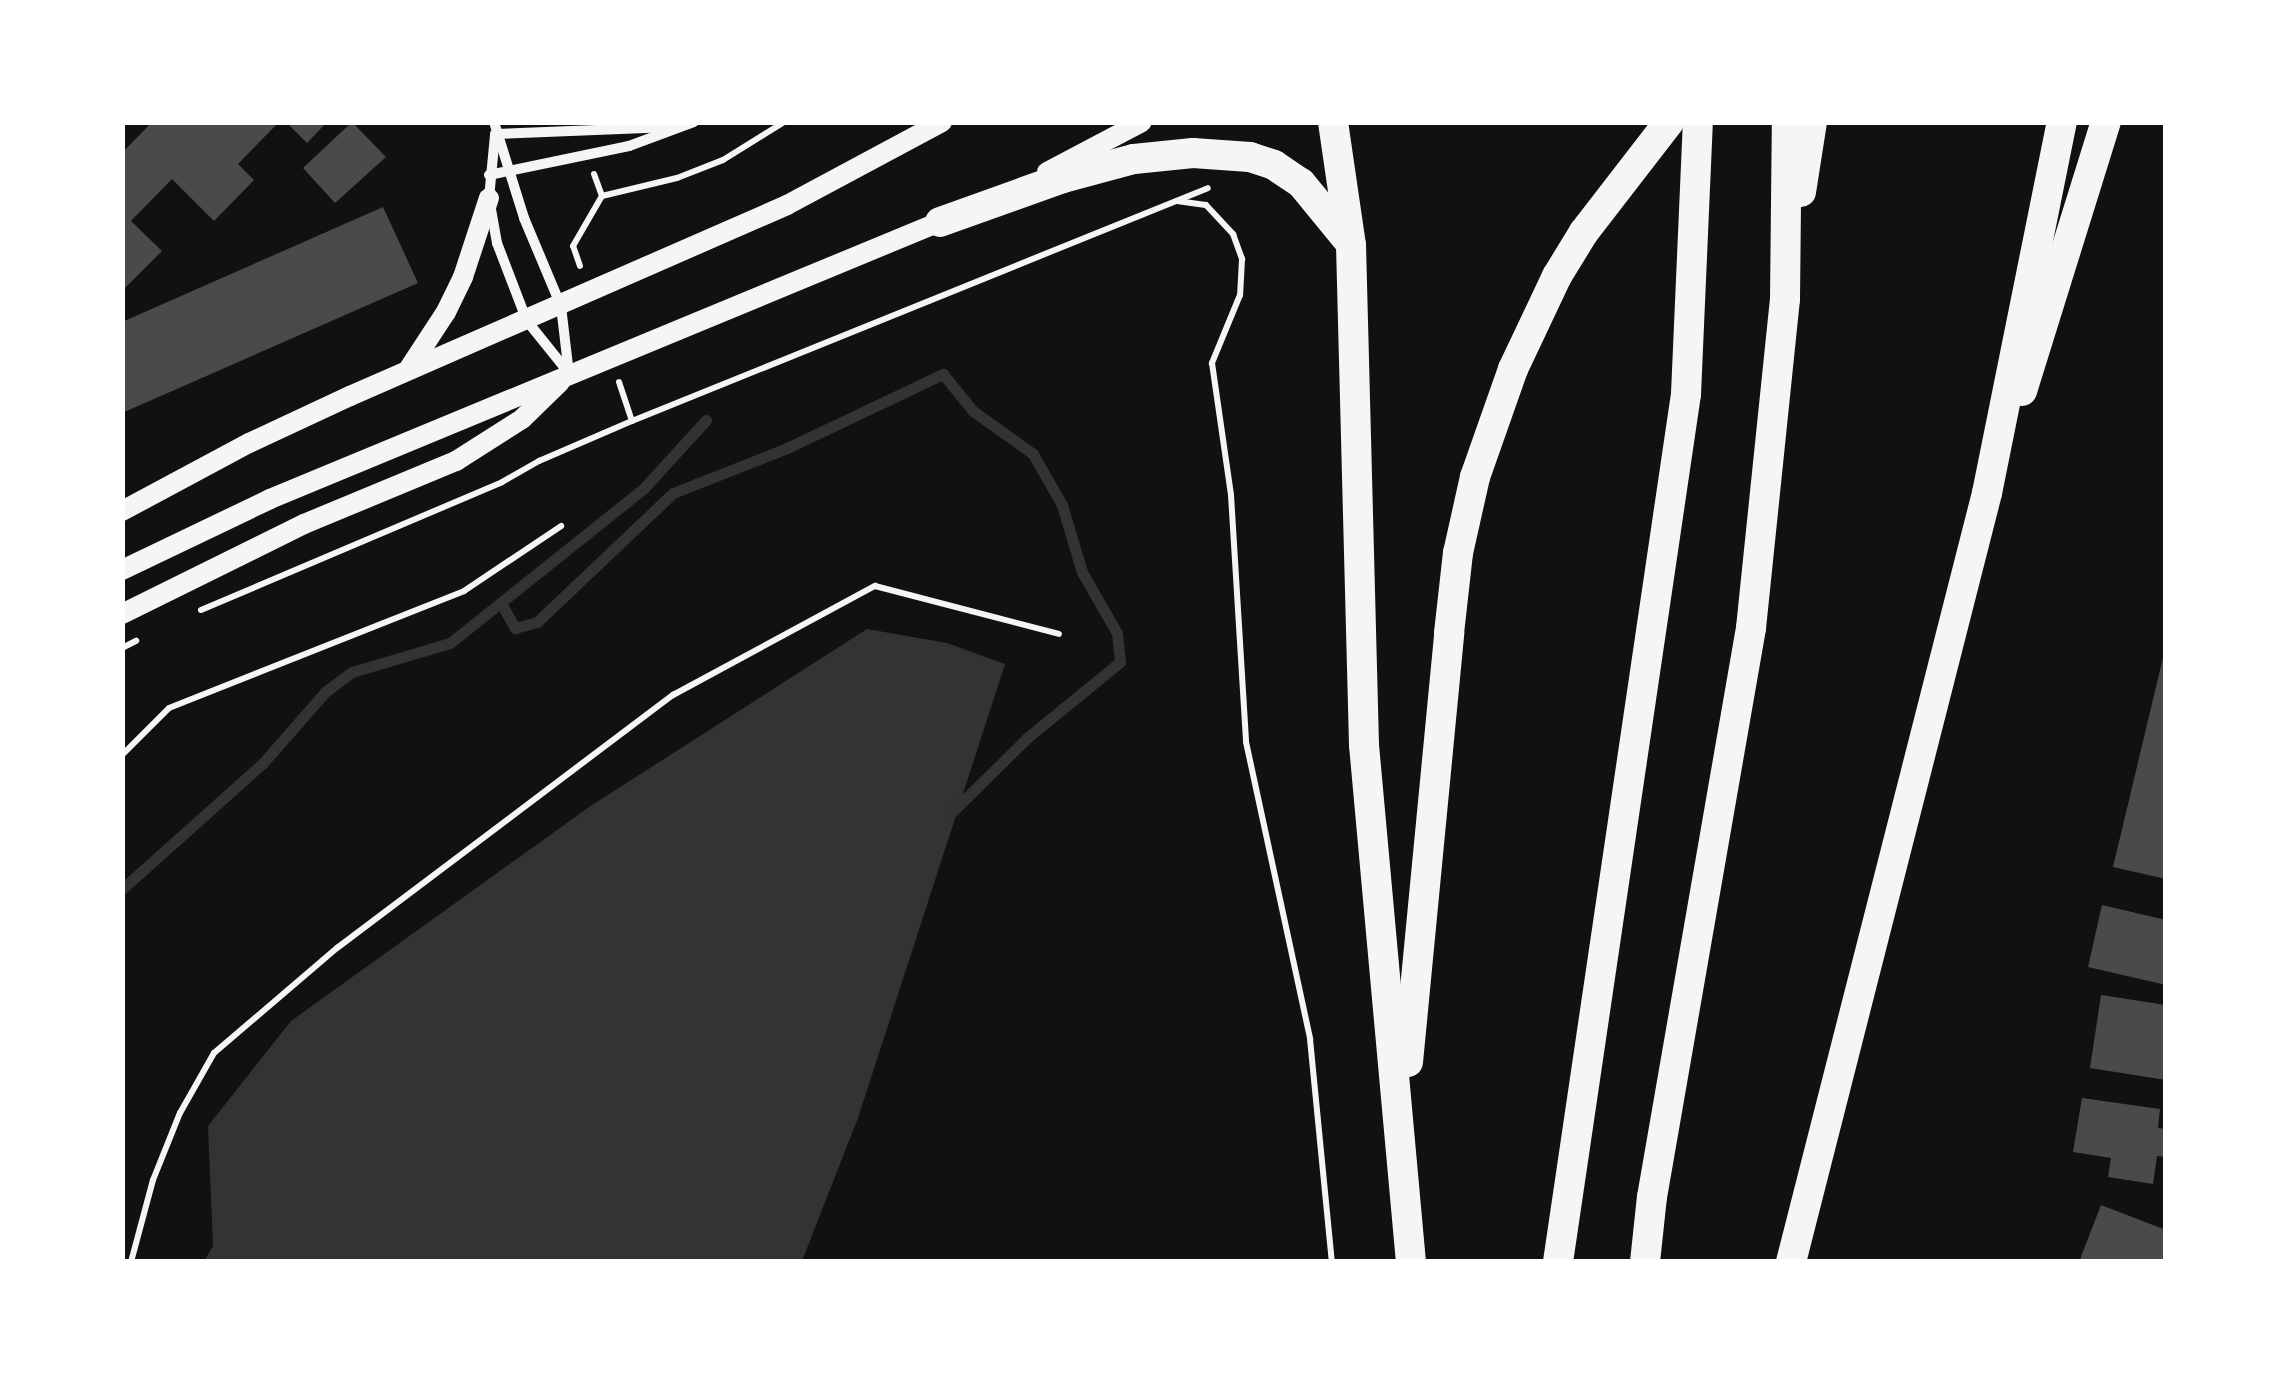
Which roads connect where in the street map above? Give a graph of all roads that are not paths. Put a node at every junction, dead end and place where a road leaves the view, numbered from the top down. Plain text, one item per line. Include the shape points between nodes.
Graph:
1 (942, 122) edge
2 (1142, 122) edge
3 (1333, 122) edge
4 (1669, 122) edge
5 (1698, 122) edge
6 (1787, 122) edge
7 (1812, 122) edge
8 (2062, 122) edge
9 (2106, 122) edge
10 (2130, 122) edge
11 (690, 124) edge
12 (494, 128) edge
13 (511, 171) junction
14 (489, 174) junction
15 (489, 198) junction
16 (940, 222) junction
17 (2077, 223) junction
18 (1352, 245) junction
19 (1785, 299) junction
20 (561, 306) junction
21 (526, 320) junction
22 (407, 371) junction
23 (569, 374) junction
24 (1987, 494) junction
25 (122, 511) edge
26 (122, 570) edge
27 (122, 614) edge
28 (1402, 1154) junction
29 (1411, 1262) edge
30 (1558, 1262) edge
31 (1645, 1262) edge
32 (1791, 1262) edge

1 - 20 main road via 787,204
2 - 16 main road
3 - 18 highway
4 - 28 highway via 1557,276 1513,369 1475,477 1458,553 1420,904
5 - 30 highway via 1686,394
6 - 19 highway
7 - 19 highway
8 - 24 highway
9 - 17 highway
10 - 17 highway
11 - 12 street
11 - 13 street via 628,146
12 - 13 street
12 - 14 street
13 - 14 street
13 - 20 street
14 - 15 street
15 - 21 street via 497,243
15 - 22 main road via 455,294
16 - 18 highway via 1064,178 1194,152 1274,164 1301,183
16 - 23 main road
17 - 24 highway
18 - 28 highway via 1364,744
19 - 31 highway via 1751,628
20 - 21 main road
20 - 23 street
21 - 22 main road
21 - 23 street
22 - 25 main road via 249,443
23 - 26 main road via 270,499
23 - 27 main road via 522,419 456,461 304,524
24 - 32 highway
28 - 29 highway

